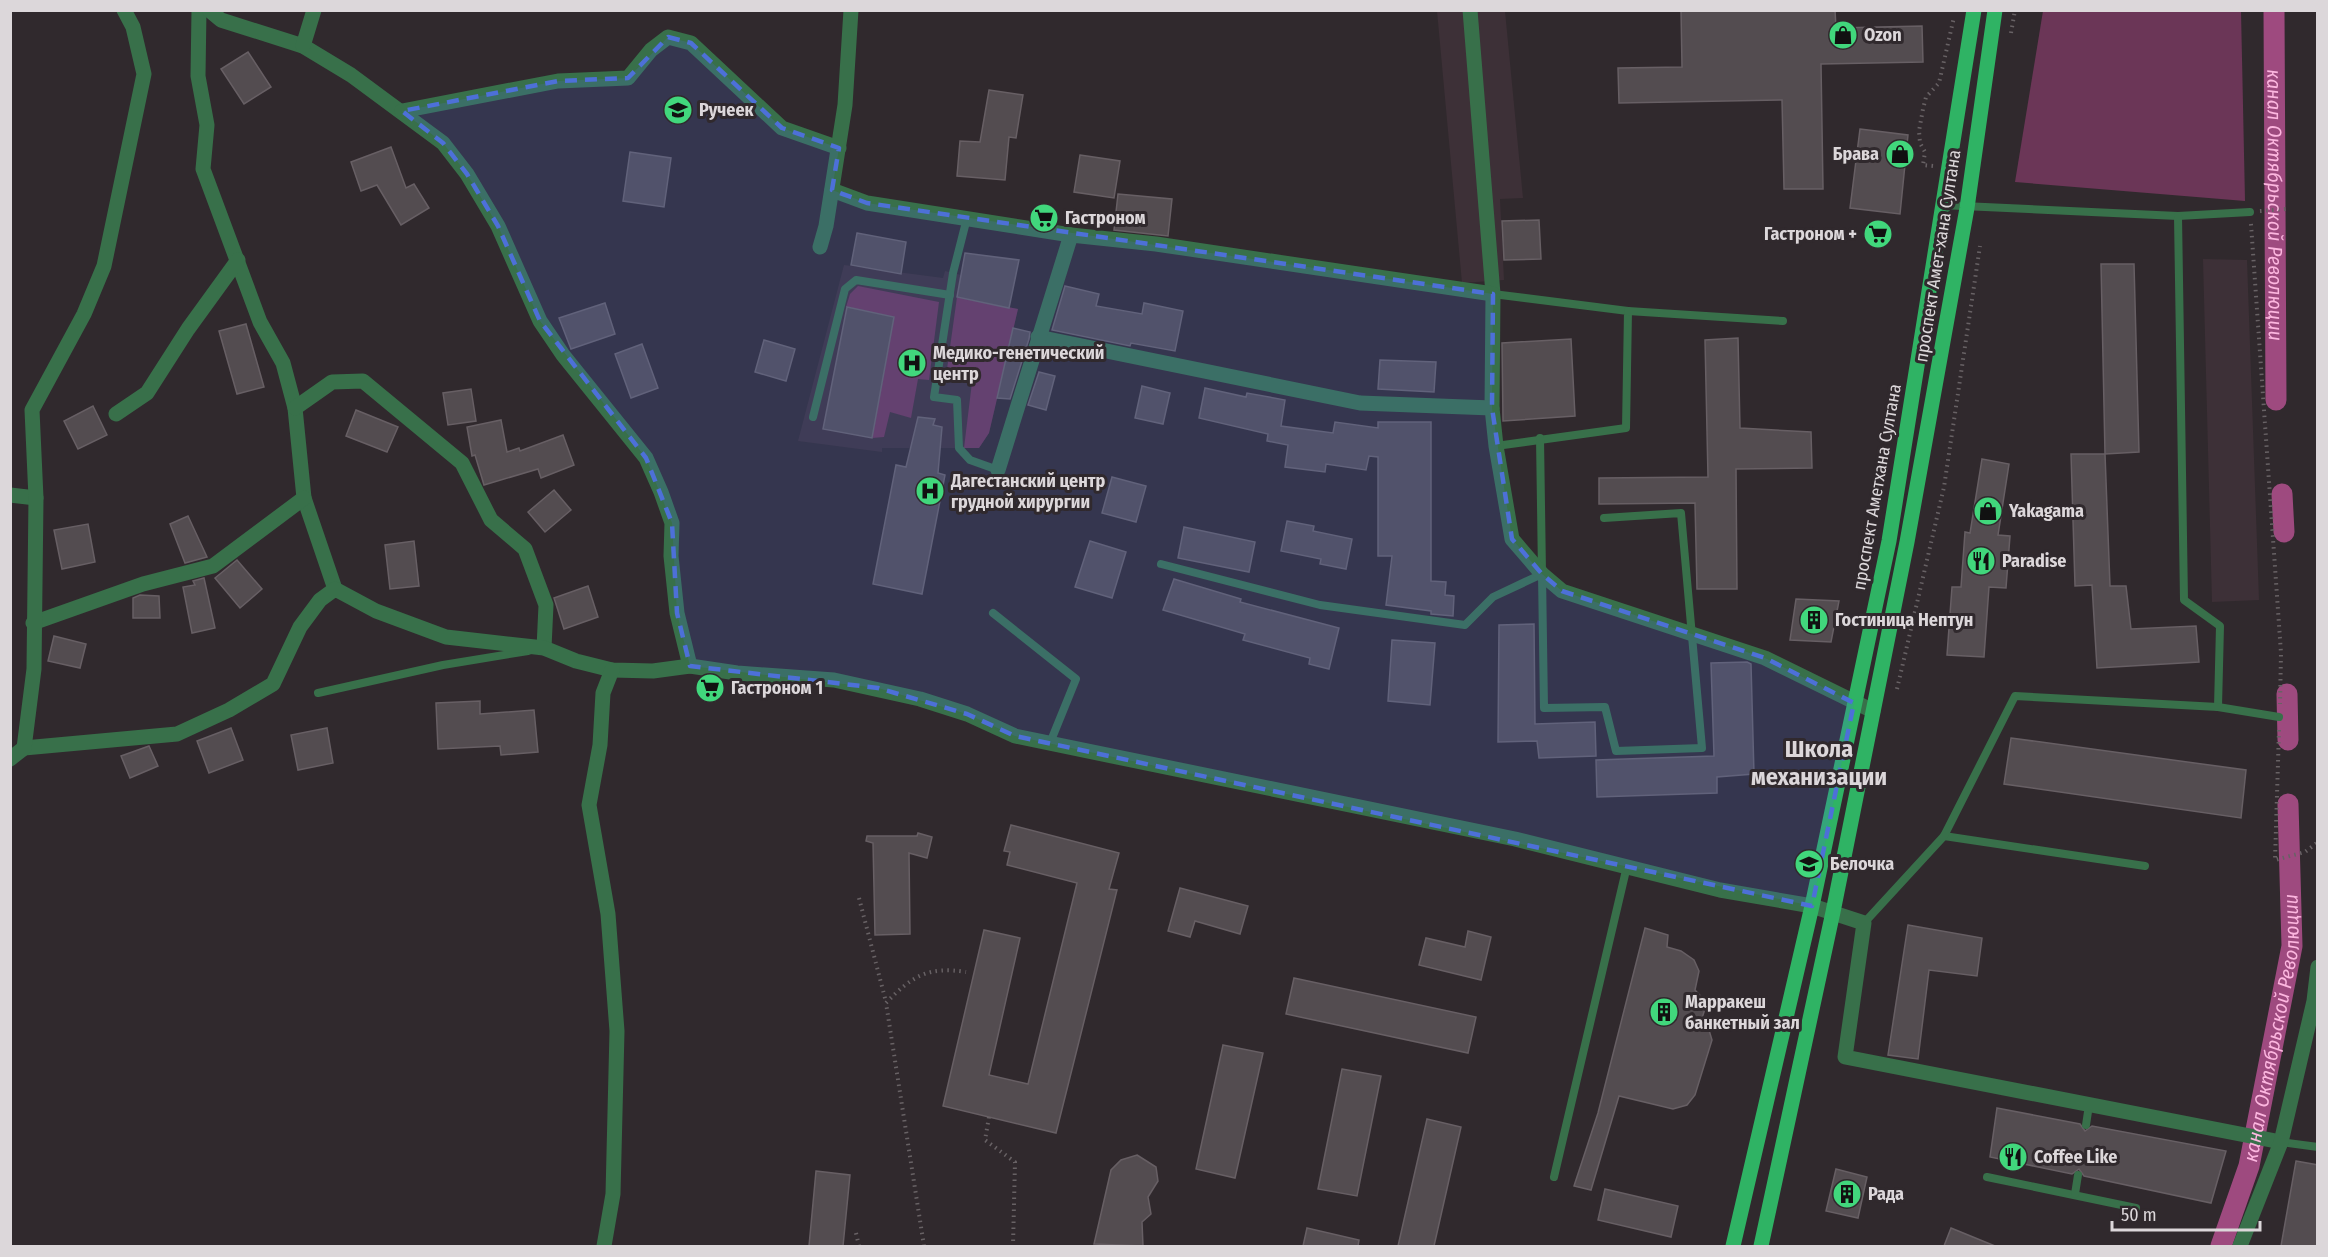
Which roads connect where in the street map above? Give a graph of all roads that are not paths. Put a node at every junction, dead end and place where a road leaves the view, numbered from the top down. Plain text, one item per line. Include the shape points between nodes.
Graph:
1 (124, 10) edge
2 (199, 10) edge
3 (209, 10) edge
4 (314, 10) edge
5 (851, 10) edge
6 (1470, 10) edge
7 (1974, 10) edge
8 (1995, 10) edge
9 (303, 46) junction
10 (402, 111) junction
11 (839, 148) junction
12 (832, 190) junction
13 (1941, 205) junction
14 (1967, 208) junction
15 (2250, 212) road end
16 (2178, 216) junction
17 (967, 218) junction
18 (1071, 235) junction
19 (820, 247) dead end
20 (238, 260) junction
21 (1493, 294) junction
22 (950, 295) junction
23 (1628, 311) junction
24 (1783, 321) dead end
25 (1038, 337) junction
26 (295, 408) junction
27 (1492, 408) junction
28 (116, 414) dead end
29 (813, 417) dead end
30 (1540, 438) junction
31 (1496, 446) junction
32 (998, 470) joint
33 (10, 495) edge
34 (36, 498) junction
35 (304, 498) junction
36 (1604, 518) dead end
37 (1161, 564) dead end
38 (1542, 574) junction
39 (335, 589) junction
40 (993, 613) dead end
41 (33, 623) junction
42 (1693, 635) junction
43 (544, 648) junction
44 (690, 666) junction
45 (612, 670) junction
46 (318, 693) dead end
47 (1854, 703) junction
48 (2218, 707) junction
49 (1873, 711) junction
50 (2279, 717) road end
51 (1050, 743) junction
52 (24, 748) junction
53 (10, 759) edge
54 (1944, 836) junction
55 (1627, 865) junction
56 (2145, 866) dead end
57 (1812, 906) junction
58 (1833, 912) junction
59 (1864, 922) junction
60 (2318, 967) edge
61 (2089, 1105) junction
62 (2086, 1125) dead end
63 (2281, 1142) junction
64 (2318, 1147) edge
65 (2078, 1175) dead end
66 (1554, 1177) dead end
67 (1987, 1177) dead end
68 (2075, 1194) junction
69 (2136, 1208) dead end
70 (604, 1246) edge
71 (1733, 1246) edge
72 (1761, 1246) edge
73 (2240, 1246) edge

1 - 34 street via 133,27 144,74 104,266 84,314 32,410
2 - 20 street via 198,75 207,125 203,169
3 - 9 street via 221,20
4 - 9 street
5 - 11 street
6 - 21 street
7 - 13 main road, проспект Аметхана Султана
8 - 14 main road, проспект Амет-хана Султана
9 - 10 street
10 - 11 street via 558,81 628,78 651,50 668,37 691,43 782,128
10 - 44 street via 444,143 467,174 498,226 540,321 646,458 672,523 677,613
11 - 12 street
12 - 17 street via 867,203
12 - 19 street
13 - 14 lane
13 - 47 main road, проспект Аметхана Султана via 1889,541
14 - 16 lane
14 - 49 main road, проспект Амет-хана Султана
15 - 16 lane
16 - 48 lane via 2184,600 2220,626
17 - 18 street
17 - 22 lane
18 - 21 street
18 - 25 street
20 - 26 street via 260,322 283,363
20 - 28 street via 147,393
21 - 23 lane
21 - 27 street
22 - 29 lane via 856,280 845,289
22 - 32 lane via 934,397 957,400 958,448 970,460
23 - 24 lane
23 - 30 lane via 1626,428
25 - 27 street via 1360,403
25 - 32 street
26 - 35 street
26 - 43 street via 332,382 363,381 462,463 492,520 525,549 546,605
27 - 31 street
30 - 31 lane
30 - 38 lane
31 - 38 street via 1512,539
33 - 34 street
34 - 41 street
35 - 39 street
35 - 41 street via 213,566 143,584
36 - 42 lane via 1681,513
37 - 38 lane via 1320,605 1465,625 1493,597
38 - 42 street via 1562,591
38 - 42 lane via 1544,708 1605,707 1616,751 1702,748
39 - 43 street via 376,611 446,638
39 - 52 street via 320,600 300,627 273,684 229,710 177,735
40 - 51 lane via 1076,679
41 - 52 street via 34,669
42 - 47 street via 1765,658
43 - 45 street via 576,662
43 - 46 lane via 443,665
44 - 45 street via 653,671
44 - 51 street via 878,688 967,714 1015,736
45 - 70 street via 603,693 600,745 589,805 608,914 617,1031 614,1194
47 - 49 street
47 - 57 main road, проспект Аметхана Султана
48 - 50 lane
48 - 54 lane via 2015,696
49 - 58 main road, проспект Амет-хана Султана
51 - 55 street
52 - 53 street
54 - 56 lane
54 - 59 lane
55 - 57 street via 1720,890
55 - 66 lane
57 - 58 street
57 - 71 main road, проспект Аметхана Султана
58 - 59 street
58 - 72 main road, проспект Амет-хана Султана
59 - 61 street via 1845,1057
60 - 63 street
61 - 62 lane
61 - 63 street
63 - 64 lane
63 - 73 street
65 - 68 lane
67 - 68 lane
68 - 69 lane

